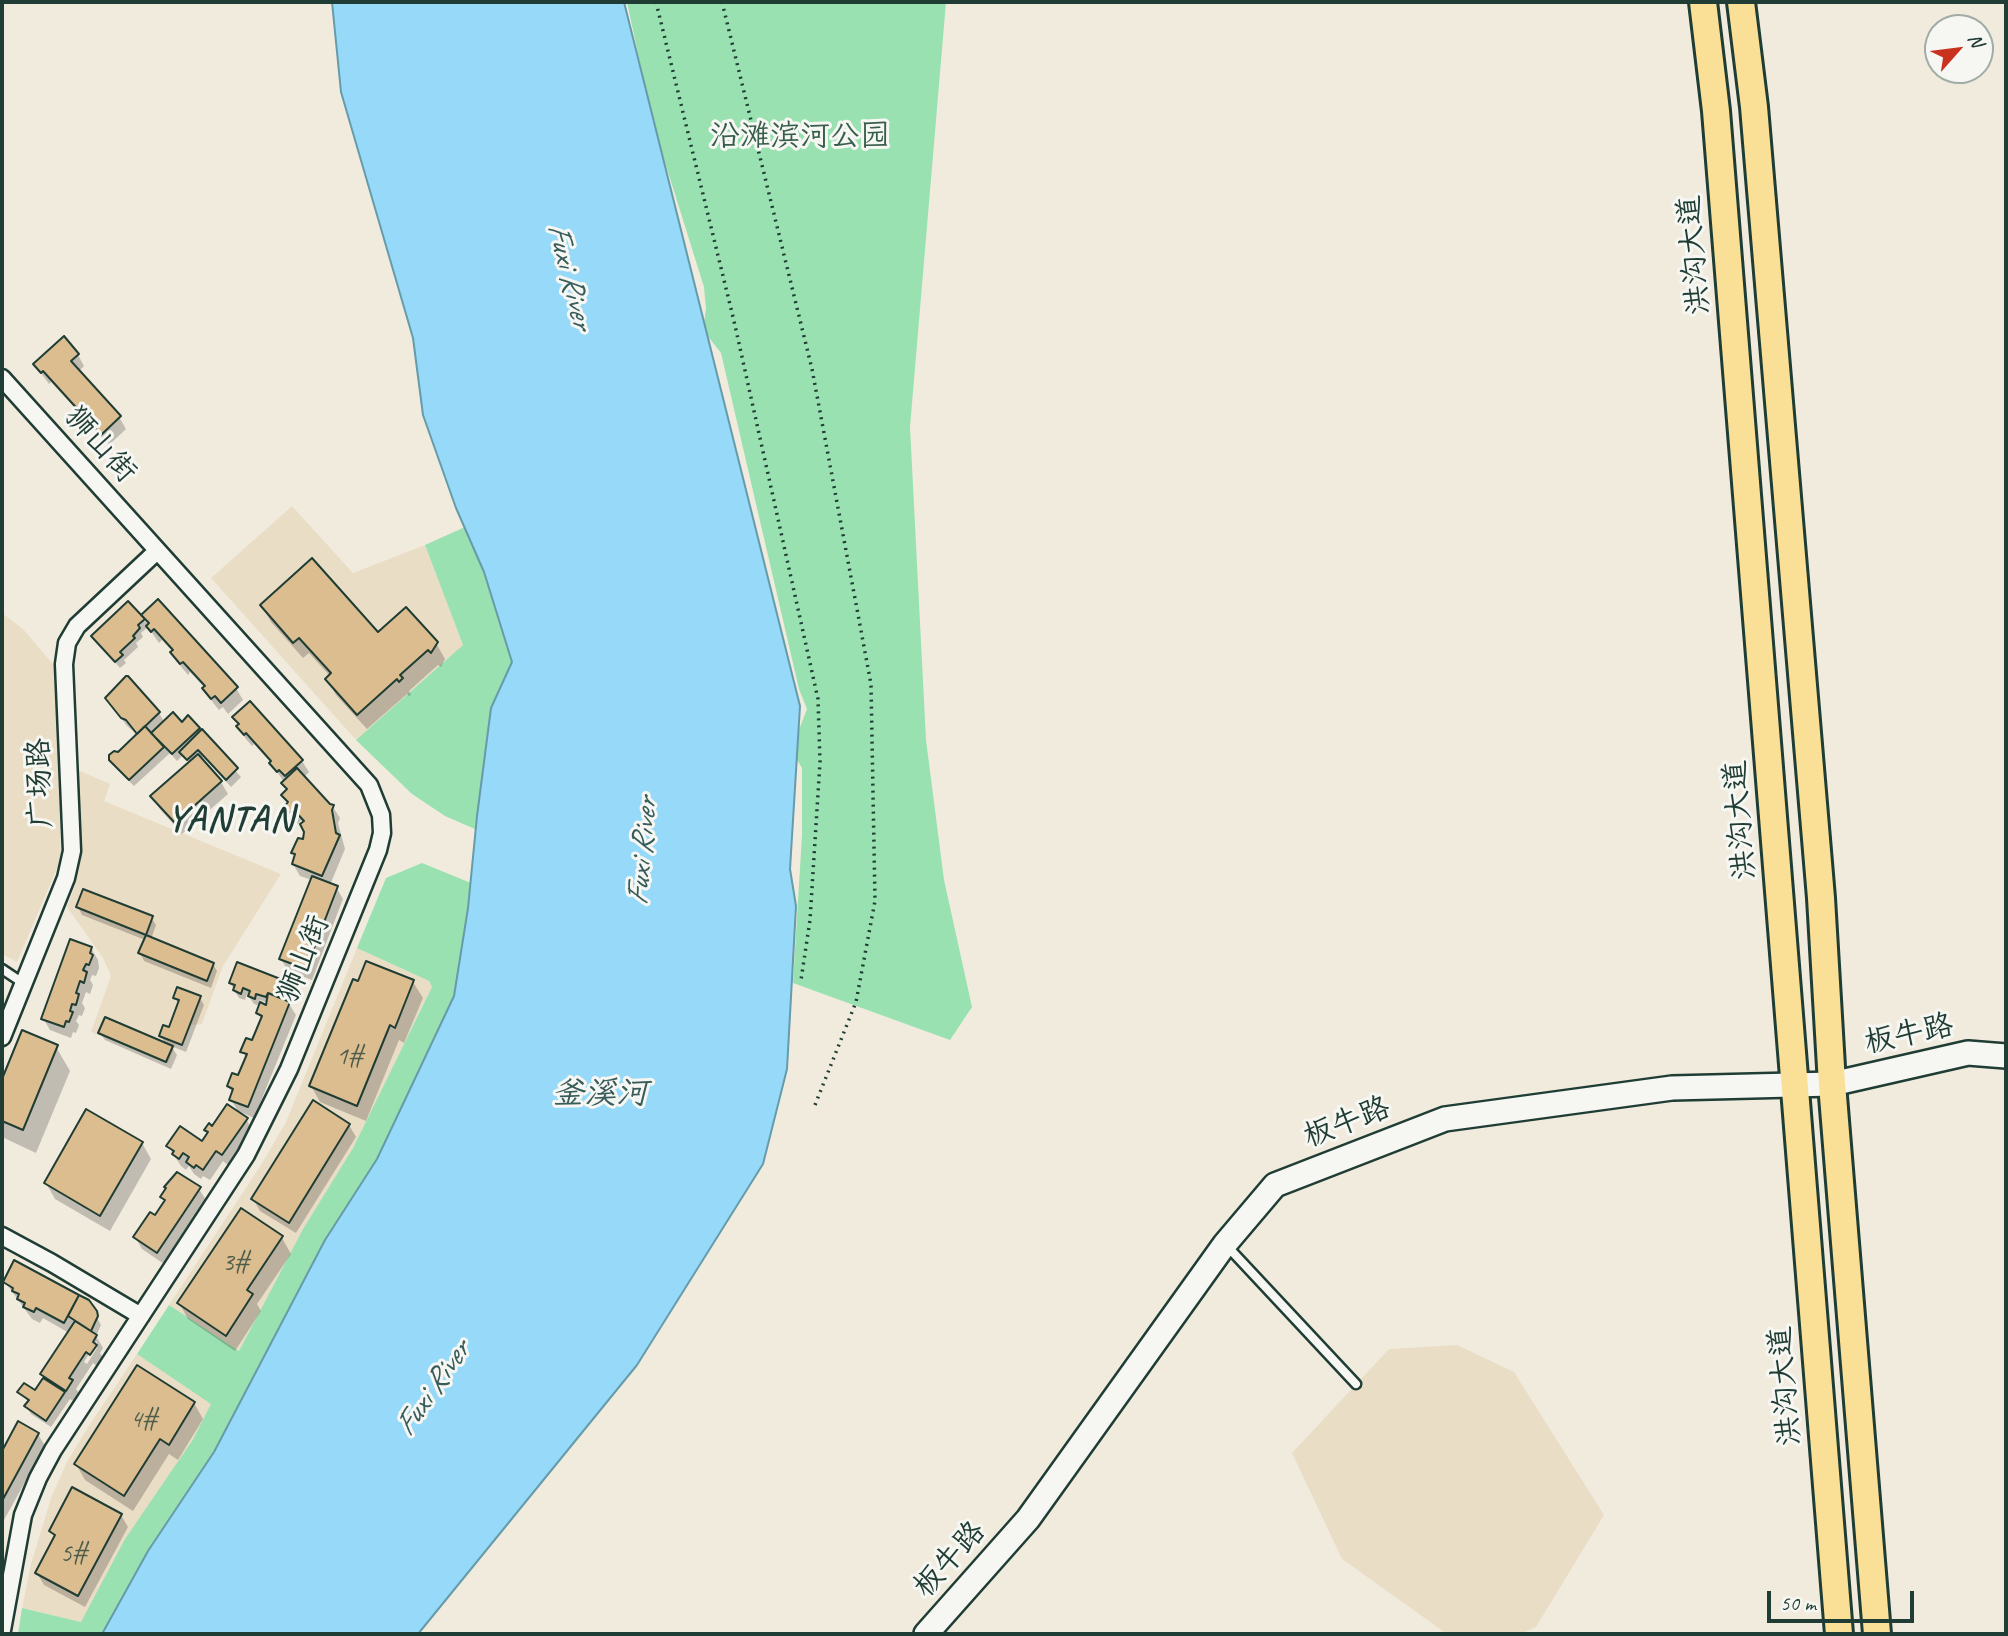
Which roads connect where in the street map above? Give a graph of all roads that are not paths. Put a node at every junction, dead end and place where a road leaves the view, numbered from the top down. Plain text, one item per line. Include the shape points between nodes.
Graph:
1 (1703, 2) edge
2 (1741, 2) edge
3 (2, 378) edge
4 (157, 551) junction
5 (2, 968) edge
6 (23, 983) junction
7 (2, 1037) edge
8 (2006, 1056) edge
9 (1795, 1084) junction
10 (1832, 1084) junction
11 (2, 1237) edge
12 (1225, 1244) junction
13 (141, 1316) junction
14 (1356, 1384) dead end
15 (2, 1630) edge
16 (926, 1634) edge
17 (1839, 1634) edge
18 (1877, 1634) edge

1 - 9 main road, 洪沟大道 via 1718,125
2 - 10 main road via 1754,107 1819,870
3 - 4 street, 狮山街
4 - 6 street, 广场路 via 77,626 67,643 64,664 72,851 66,878
4 - 13 street, 狮山街 via 369,785 381,815 382,833 379,850 267,1115
5 - 6 lane
6 - 7 street, 广场路
8 - 10 main road, 板牛路 via 1968,1054
9 - 10 main road, 板牛路
9 - 12 main road, 板牛路 via 1672,1088 1445,1119 1275,1185
9 - 17 main road, 洪沟大道
10 - 18 main road
11 - 13 street
12 - 14 lane
12 - 16 main road, 板牛路 via 1028,1519
13 - 15 street, 狮山街 via 38,1478 23,1515

